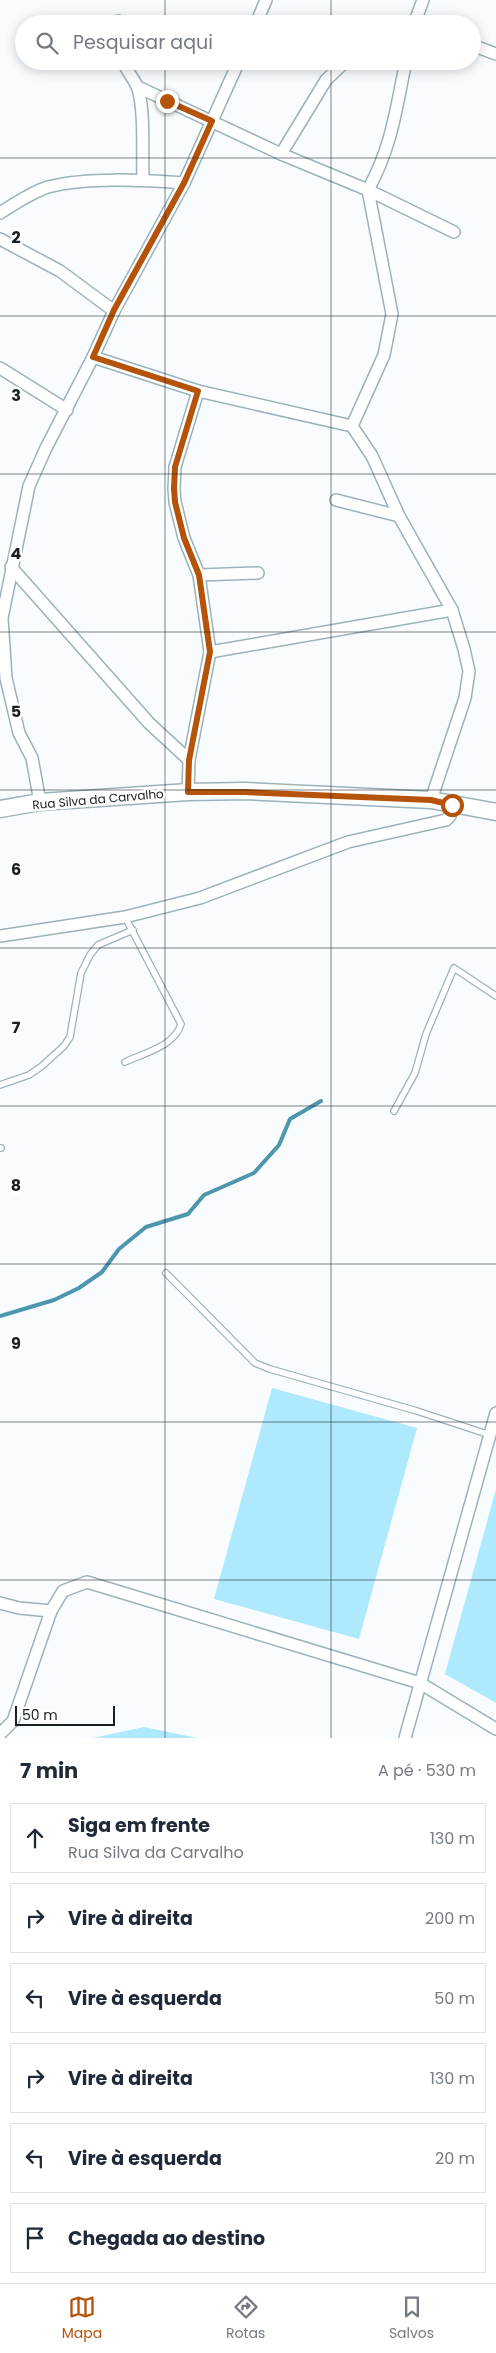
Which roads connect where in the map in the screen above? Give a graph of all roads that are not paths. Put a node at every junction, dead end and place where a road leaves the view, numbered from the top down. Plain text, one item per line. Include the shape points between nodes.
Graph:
1 (266, 0) edge
2 (423, 0) edge
3 (260, 15) edge
4 (417, 15) edge
5 (481, 48) edge
6 (496, 54) edge
7 (126, 70) edge
8 (235, 70) edge
9 (337, 70) edge
10 (404, 70) edge
11 (138, 87) junction
12 (212, 121) junction
13 (281, 154) junction
14 (143, 180) junction
15 (184, 183) junction
16 (368, 190) junction
17 (0, 213) edge
18 (454, 232) dead end
19 (0, 239) edge
20 (114, 310) junction
21 (93, 357) junction
22 (0, 368) edge
23 (198, 391) junction
24 (67, 410) junction
25 (352, 426) junction
26 (336, 500) dead end
27 (399, 516) junction
28 (11, 567) junction
29 (258, 573) dead end
30 (199, 575) junction
31 (452, 610) junction
32 (1, 644) edge
33 (210, 652) junction
34 (189, 760) junction
35 (188, 792) junction
36 (431, 800) junction
37 (40, 802) junction
38 (452, 805) junction
39 (0, 809) edge
40 (496, 812) edge
41 (125, 917) junction
42 (133, 930) junction
43 (0, 936) edge
44 (496, 996) edge
45 (125, 1062) dead end
46 (0, 1085) edge
47 (394, 1111) dead end
48 (166, 1273) dead end
49 (496, 1413) edge
50 (490, 1435) junction
51 (0, 1603) edge
52 (51, 1611) junction
53 (420, 1683) junction
54 (496, 1729) edge
55 (0, 1734) edge
56 (405, 1738) edge

1 - 3 street
2 - 4 street
5 - 6 street
7 - 11 street
8 - 12 street
9 - 13 street via 326,80
10 - 16 street via 390,139 382,165
11 - 12 street
11 - 14 street
12 - 13 street
12 - 15 street
13 - 16 street
14 - 15 street
14 - 17 street via 76,183 47,188
15 - 20 street
16 - 18 street
16 - 25 street via 392,314 384,355
19 - 20 street via 60,271
20 - 21 street
21 - 23 street
21 - 24 street
22 - 24 street
23 - 25 street
23 - 30 street via 175,467 174,488 184,538
24 - 28 street via 29,486
25 - 27 street via 372,456
26 - 27 street
27 - 31 street
28 - 32 street
28 - 34 street via 149,723
29 - 30 street
30 - 33 street
31 - 33 street
31 - 36 street via 468,671 465,698
32 - 37 street via 19,733 32,758
33 - 34 street
34 - 35 street
35 - 36 street, Rua Silva da Carvalho
35 - 37 street, Rua Silva da Carvalho
36 - 38 street, Rua Silva da Carvalho
37 - 39 street, Rua Silva da Carvalho
38 - 40 street, Rua Silva da Carvalho
38 - 41 street via 446,820 348,842 215,894
41 - 42 lane
41 - 43 street
42 - 45 lane via 181,1024 172,1040
42 - 46 lane via 98,945 90,955 81,973 70,1037 64,1046 29,1075
44 - 47 lane via 454,968 426,1034 415,1073
48 - 50 lane via 255,1363
49 - 50 street
50 - 53 street
51 - 52 street
52 - 53 street via 63,1591 87,1582
52 - 55 street via 13,1721
53 - 54 street
53 - 56 street

